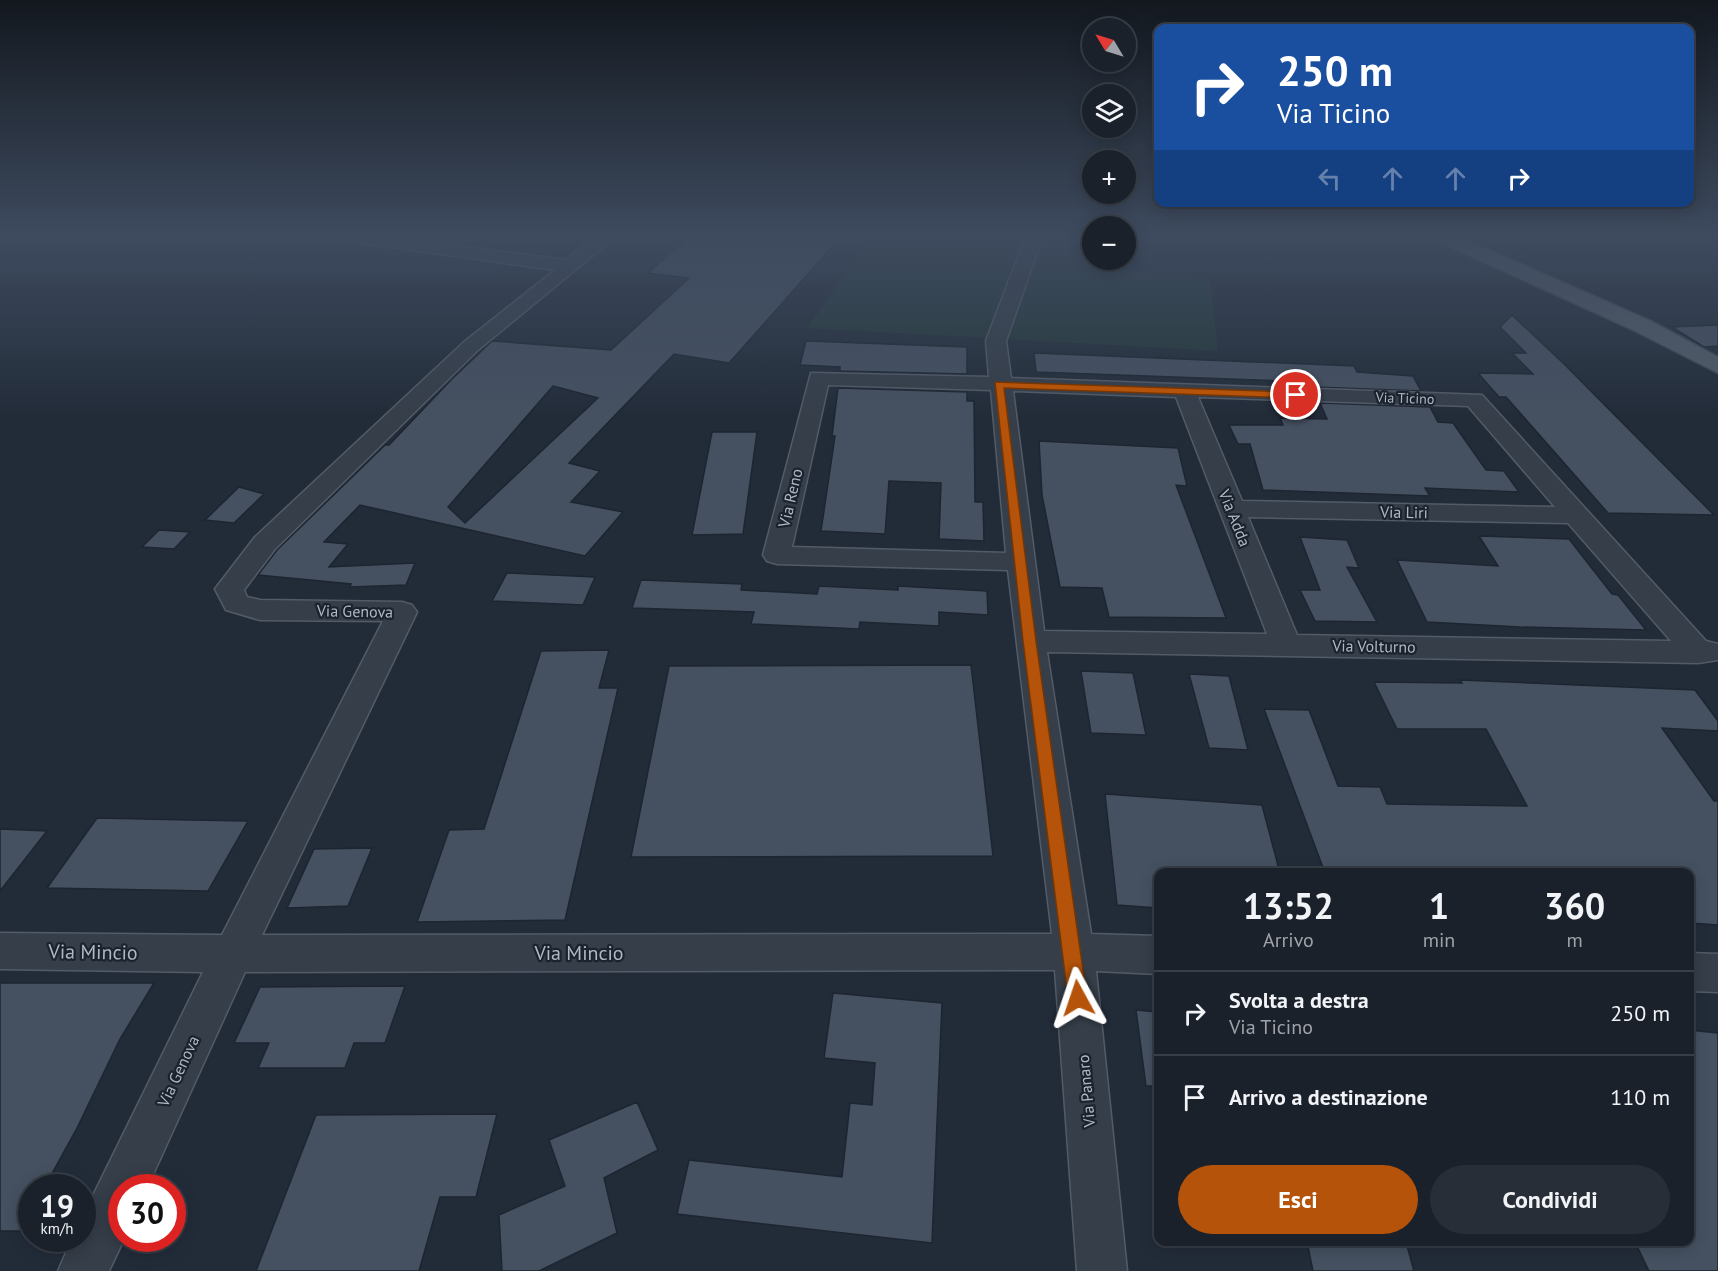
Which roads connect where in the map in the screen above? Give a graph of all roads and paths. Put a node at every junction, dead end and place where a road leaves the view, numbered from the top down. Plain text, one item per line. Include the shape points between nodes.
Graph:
1 (530, 297) edge
2 (1013, 297) edge
3 (1579, 297) edge
4 (1718, 366) edge
5 (999, 384) junction
6 (1185, 392) junction
7 (1232, 509) junction
8 (1576, 515) junction
9 (1021, 562) junction
10 (1030, 641) junction
11 (1286, 644) junction
12 (1708, 652) edge
13 (0, 951) edge
14 (1074, 952) junction
15 (233, 954) junction
16 (1154, 955) edge
17 (1694, 972) edge
18 (1718, 973) edge
19 (129, 1174) edge
20 (108, 1218) edge
21 (83, 1271) edge
22 (1102, 1271) edge

1 - 15 street, Via Genova via 471,346 265,543 228,589 236,603 260,610 402,612
2 - 5 street, Via Panaro via 996,341
3 - 4 main road
5 - 6 street, Via Ticino
5 - 9 street, Via Panaro
5 - 9 street, Via Reno via 819,378 777,555
6 - 7 street, Via Adda
6 - 8 street, Via Ticino via 1474,400
7 - 8 street, Via Liri
7 - 11 street, Via Adda
8 - 12 street, Via Ticino
9 - 10 street, Via Panaro
10 - 11 street, Via Volturno
10 - 14 street, Via Panaro
11 - 12 street, Via Volturno
13 - 15 street, Via Mincio
14 - 15 street, Via Mincio
14 - 16 street, Via Mincio
14 - 22 street, Via Panaro
15 - 19 street, Via Genova
17 - 18 street
20 - 21 street, Via Genova

